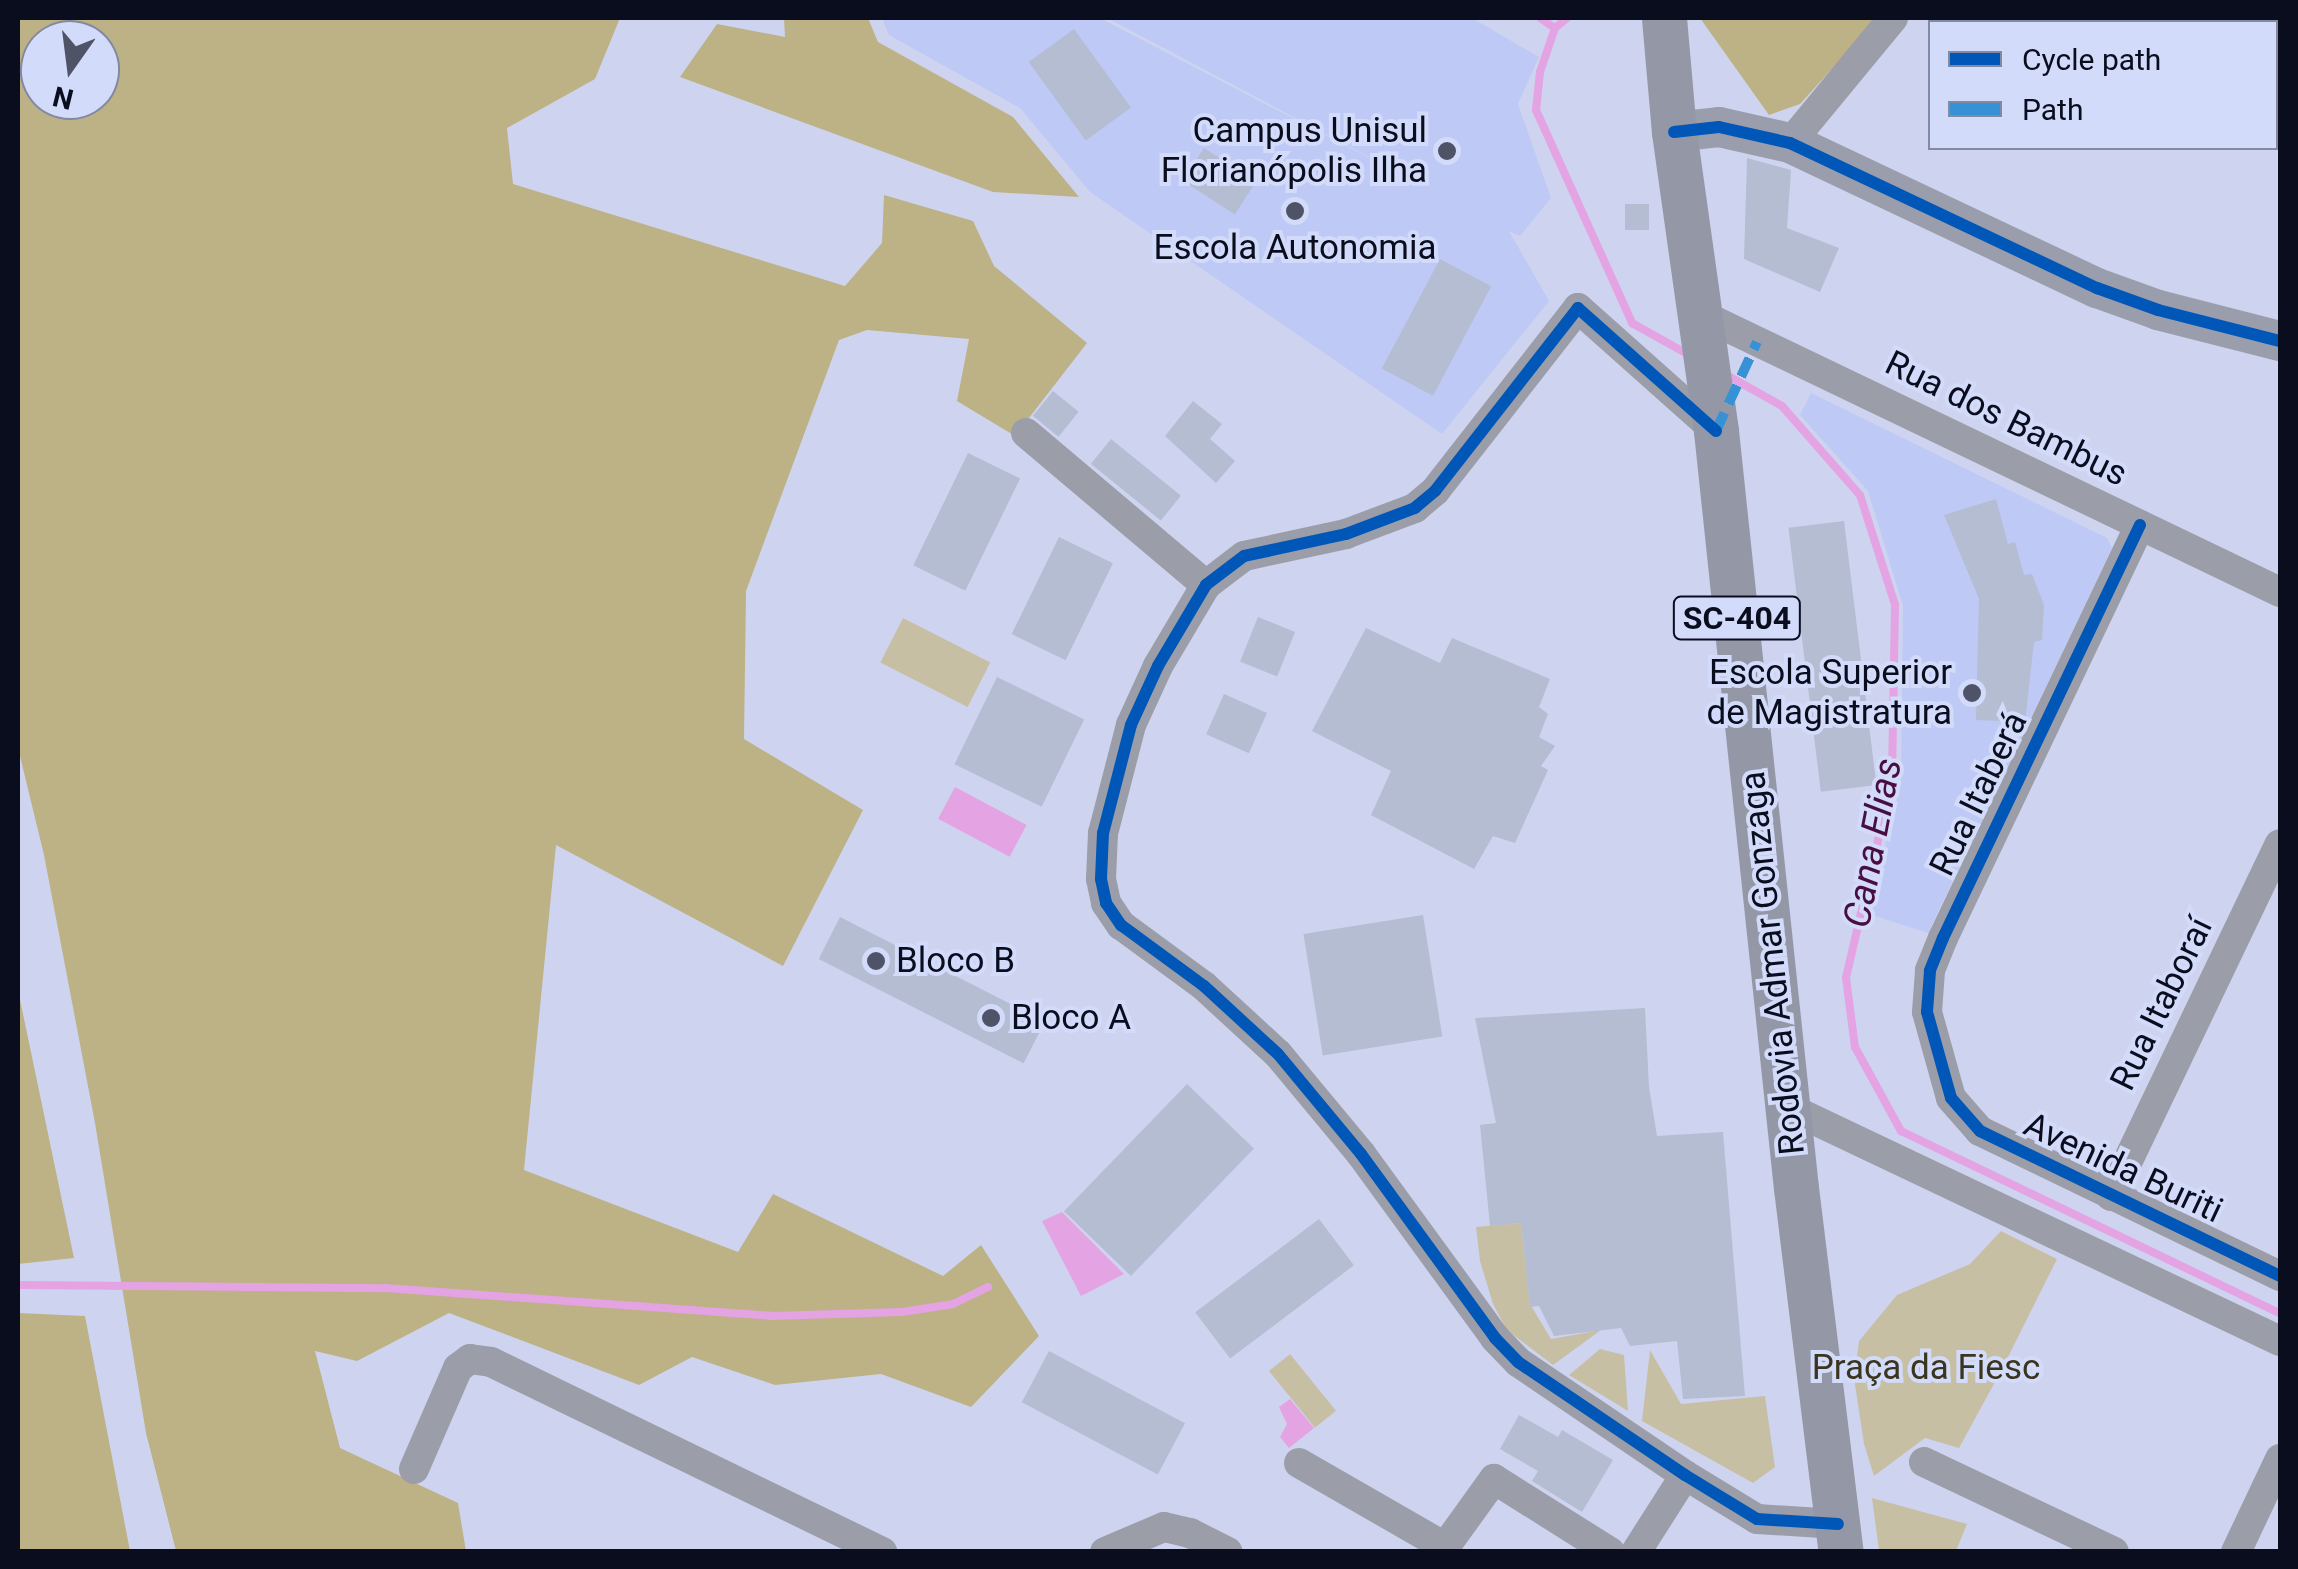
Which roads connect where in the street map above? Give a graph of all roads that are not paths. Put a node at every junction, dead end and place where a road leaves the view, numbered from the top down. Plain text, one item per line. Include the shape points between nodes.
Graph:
1 (1664, 18) edge
2 (1893, 18) edge
3 (1674, 132) junction
4 (1790, 143) junction
5 (1700, 314) junction
6 (2280, 341) edge
7 (1712, 397) junction
8 (1026, 433) dead end
9 (2140, 525) junction
10 (1206, 585) junction
11 (2280, 592) edge
12 (2280, 844) edge
13 (1951, 1098) joint
14 (1788, 1108) junction
15 (2112, 1196) junction
16 (2280, 1276) edge
17 (2280, 1341) edge
18 (2280, 1459) edge
19 (1299, 1462) dead end
20 (1924, 1462) dead end
21 (414, 1469) dead end
22 (1684, 1476) junction
23 (1840, 1538) edge
24 (882, 1552) edge
25 (1106, 1552) edge
26 (1228, 1552) edge
27 (1610, 1552) edge
28 (1636, 1552) edge
29 (2114, 1552) edge
30 (2236, 1552) edge

1 - 3 main road, Rodovia Admar Gonzaga / SC-404
2 - 4 street
3 - 4 main road via 1719,128
3 - 5 main road, Rodovia Admar Gonzaga / SC-404
4 - 6 main road via 2097,288
5 - 7 main road, Rodovia Admar Gonzaga / SC-404
5 - 9 street, Rua dos Bambus
7 - 10 street via 1578,308 1415,508 1346,534 1244,556
7 - 14 main road, Rodovia Admar Gonzaga / SC-404
8 - 10 street
9 - 11 street, Rua dos Bambus
9 - 13 street, Rua Itaberá via 1930,971 1927,1012
10 - 22 street via 1158,666 1118,768 1103,832 1106,903 1121,925 1204,986 1278,1054 1518,1362
12 - 15 street, Rua Itaboraí
13 - 15 street, Avenida Buriti via 1996,1141
14 - 17 street
14 - 23 main road, Rodovia Admar Gonzaga / SC-404
15 - 16 street, Avenida Buriti
18 - 30 street
19 - 27 street via 1446,1548 1494,1479
20 - 29 street
21 - 24 street via 458,1368 470,1359 491,1362
22 - 23 street via 1757,1519
22 - 28 street
25 - 26 street via 1164,1528

